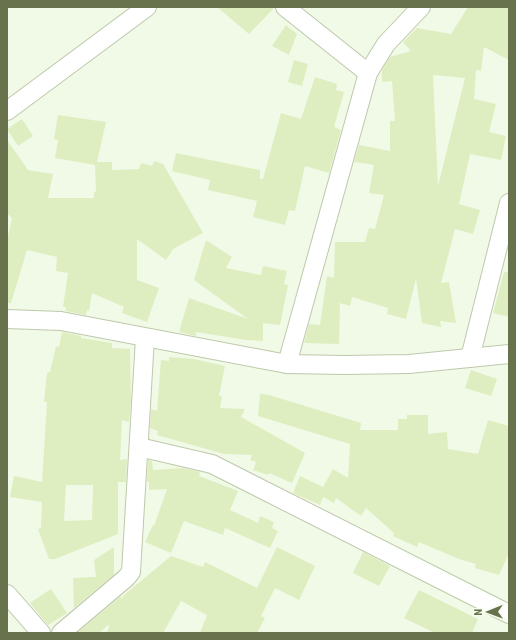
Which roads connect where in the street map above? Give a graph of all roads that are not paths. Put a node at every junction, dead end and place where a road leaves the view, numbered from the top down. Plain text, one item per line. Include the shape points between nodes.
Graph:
1 (147, 7) edge
2 (285, 7) edge
3 (421, 7) edge
4 (126, 13) edge
5 (368, 73) junction
6 (7, 111) edge
7 (509, 203) edge
8 (7, 318) edge
9 (145, 338) junction
10 (509, 354) edge
11 (470, 358) junction
12 (287, 364) junction
13 (139, 447) junction
14 (7, 594) edge
15 (509, 614) edge
16 (41, 633) edge
17 (61, 633) edge

1 - 4 street
2 - 5 street
3 - 5 street via 386,44
4 - 6 street
5 - 12 street
7 - 11 street
8 - 9 street via 60,321
9 - 12 street
9 - 13 street
10 - 11 street
11 - 12 street via 409,364
13 - 15 street via 212,464
13 - 17 street via 131,572
14 - 16 street

